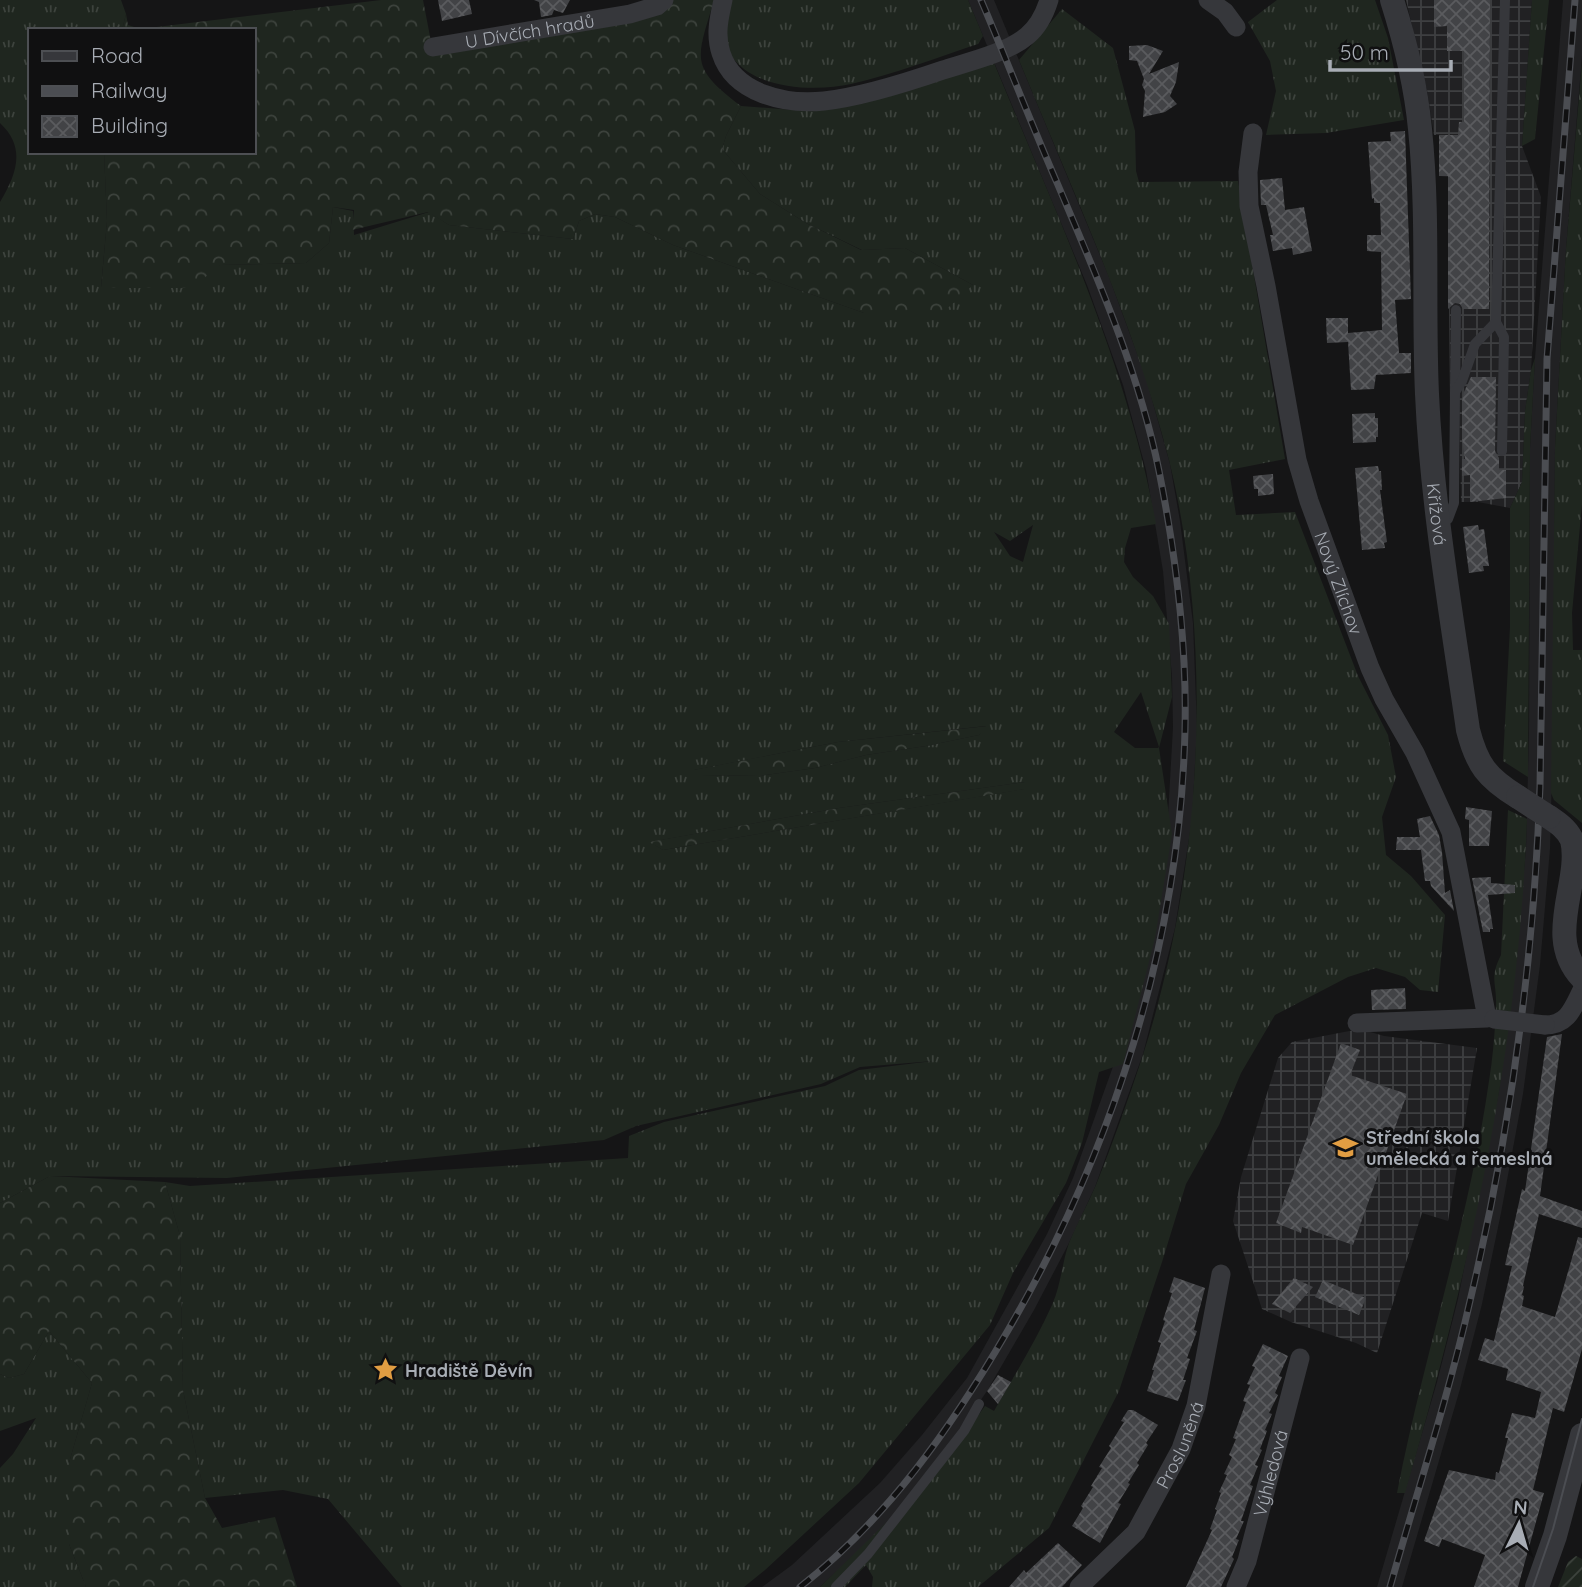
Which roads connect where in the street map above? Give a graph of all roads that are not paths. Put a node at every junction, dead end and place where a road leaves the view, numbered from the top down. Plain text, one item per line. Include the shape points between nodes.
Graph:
1 (664, 0) edge
2 (723, 0) edge
3 (1049, 0) edge
4 (1208, 0) edge
5 (1392, 0) edge
6 (1505, 0) edge
7 (1236, 27) dead end
8 (433, 47) dead end
9 (1253, 133) dead end
10 (1456, 310) dead end
11 (1496, 323) junction
12 (1455, 392) junction
13 (1502, 451) dead end
14 (1439, 523) junction
15 (1582, 978) edge
16 (1582, 990) edge
17 (1491, 1018) junction
18 (1357, 1023) dead end
19 (1220, 1274) dead end
20 (1300, 1358) dead end
21 (979, 1404) dead end
22 (1582, 1435) edge
23 (835, 1587) edge
24 (1079, 1587) edge
25 (1236, 1587) edge
26 (1537, 1587) edge

1 - 8 street, U Dívčích hradů via 630,14
2 - 3 street via 718,23 720,50 735,75 764,95 812,102 927,76 1018,43 1037,26
4 - 7 street
5 - 14 street, Křížová via 1420,127 1427,393
6 - 11 lane
9 - 17 street, Nový Zlíchov via 1249,206 1297,460 1370,668 1451,832
10 - 12 lane
11 - 12 lane via 1475,345
11 - 13 lane via 1504,337
12 - 14 lane via 1454,503 1448,519
14 - 15 street, Křížová, bridge via 1472,744 1489,776 1564,828 1575,849 1566,943
16 - 17 street, bridge via 1563,1021 1545,1025
17 - 18 street
19 - 24 street, Prosluněná via 1196,1406 1181,1449 1136,1532
20 - 25 street, Výhledová via 1247,1561
21 - 23 lane via 964,1431 868,1554
22 - 26 street

